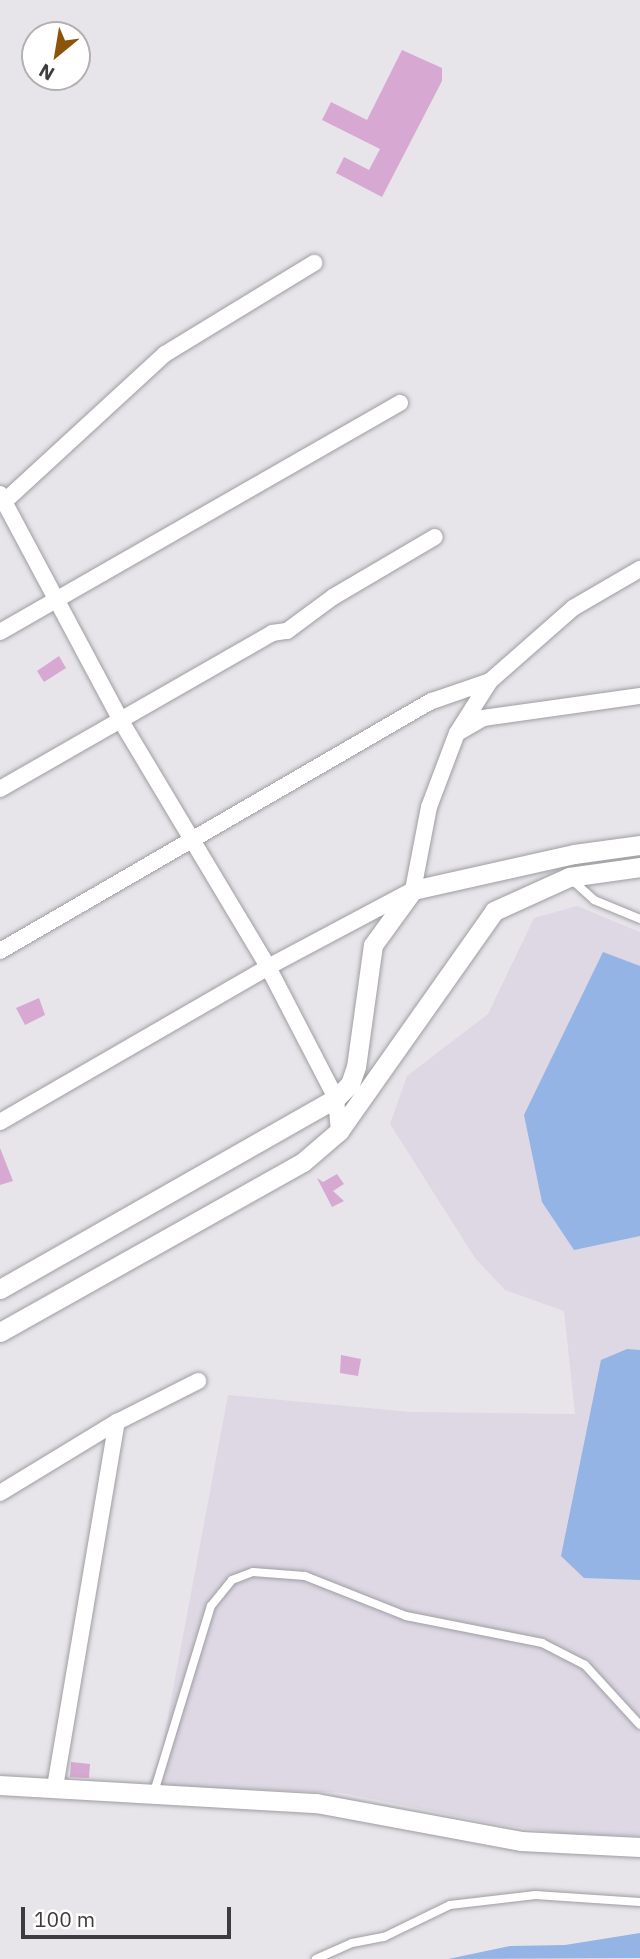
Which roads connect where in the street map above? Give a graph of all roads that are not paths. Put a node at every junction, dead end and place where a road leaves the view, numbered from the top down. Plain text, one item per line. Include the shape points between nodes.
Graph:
1 (314, 263) dead end
2 (400, 402) dead end
3 (3, 497) edge
4 (435, 537) dead end
5 (640, 569) edge
6 (57, 600) junction
7 (0, 632) edge
8 (490, 681) junction
9 (640, 696) edge
10 (121, 720) junction
11 (457, 733) junction
12 (0, 789) edge
13 (194, 840) junction
14 (640, 845) edge
15 (640, 867) edge
16 (569, 877) junction
17 (413, 890) junction
18 (640, 919) edge
19 (0, 951) edge
20 (268, 967) junction
21 (336, 1098) junction
22 (0, 1122) edge
23 (339, 1131) junction
24 (0, 1289) edge
25 (0, 1332) edge
26 (198, 1381) dead end
27 (117, 1422) junction
28 (0, 1493) edge
29 (640, 1725) edge
30 (0, 1785) edge
31 (55, 1787) junction
32 (153, 1794) junction
33 (640, 1847) edge
34 (640, 1902) edge
35 (316, 1959) edge

1 - 3 street via 165,354
2 - 6 street
3 - 6 street
4 - 10 street via 333,597 287,631 272,633
5 - 8 street via 573,608
6 - 7 street
6 - 10 street
8 - 11 street
8 - 13 street via 432,701
9 - 11 street via 483,718
10 - 12 street
10 - 13 street
11 - 17 street via 429,807
13 - 19 street
13 - 20 street
14 - 17 street via 574,854
15 - 16 street
16 - 18 lane via 594,900
16 - 23 street via 494,911
17 - 20 street
17 - 21 street via 373,944 356,1067 350,1084
20 - 21 street
20 - 22 street
21 - 23 street
21 - 24 street
23 - 25 street via 303,1162
26 - 27 street
27 - 28 street
27 - 31 street
29 - 32 lane via 585,1665 542,1643 406,1616 305,1576 253,1572 232,1580 211,1606 163,1774
30 - 31 street
31 - 32 street
32 - 33 street via 316,1803 522,1841
34 - 35 lane via 535,1895 450,1905 384,1937 352,1943

